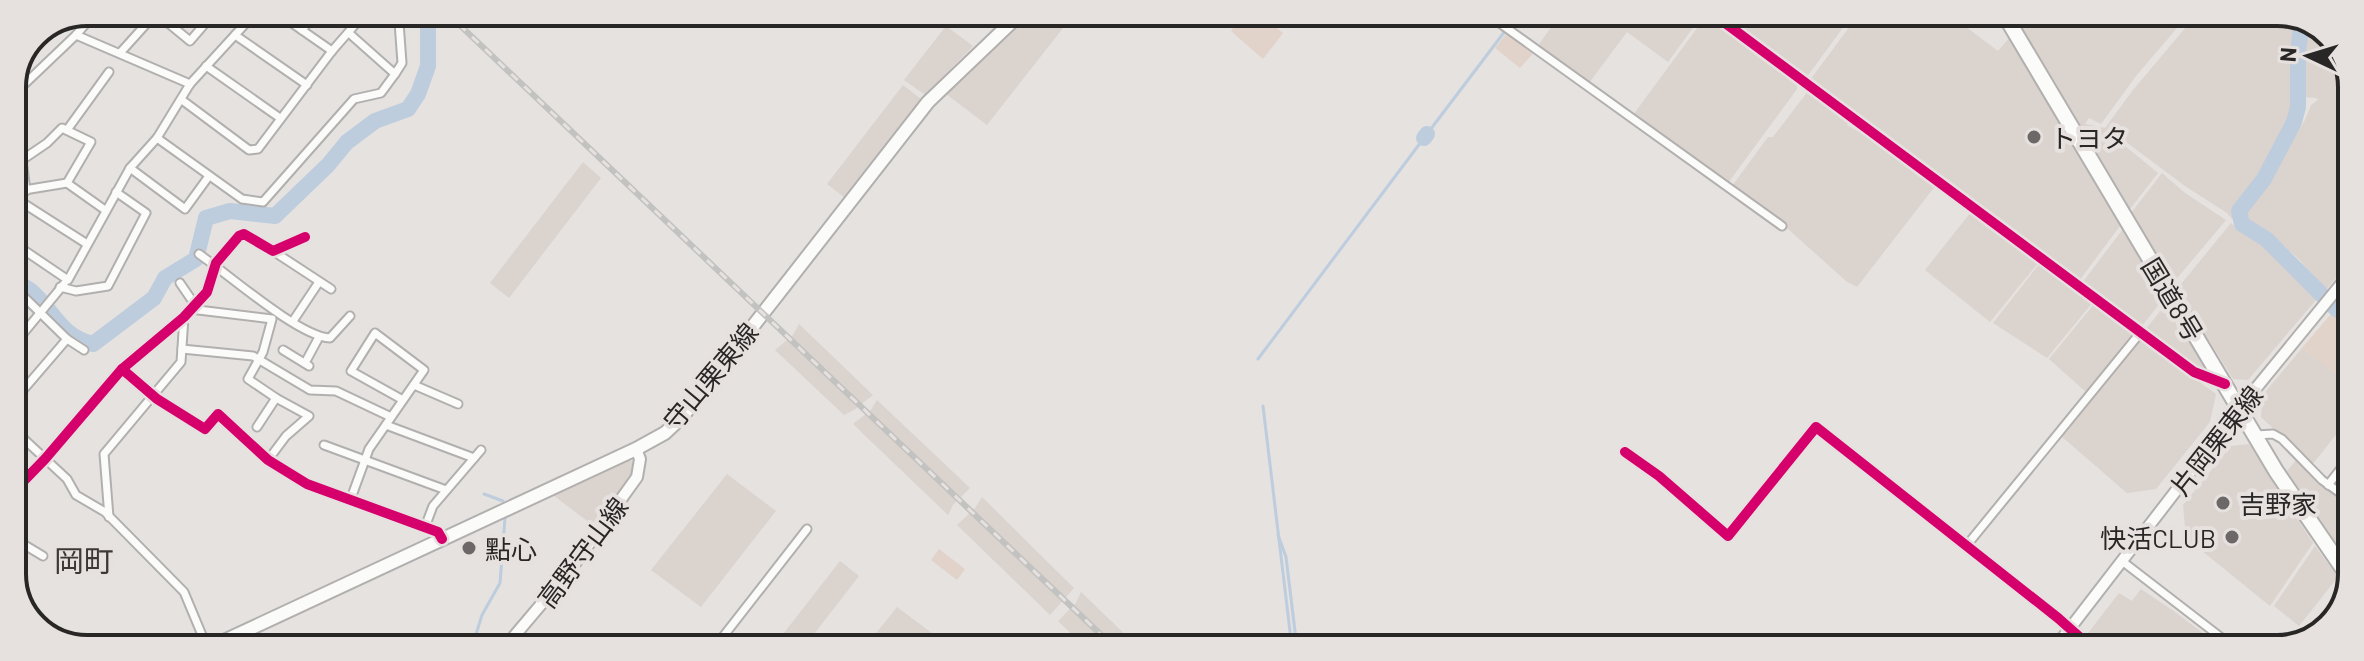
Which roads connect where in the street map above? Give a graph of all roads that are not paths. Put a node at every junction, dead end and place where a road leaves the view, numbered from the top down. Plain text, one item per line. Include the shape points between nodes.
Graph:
1 (84, 26) edge
2 (144, 26) edge
3 (172, 26) edge
4 (203, 26) edge
5 (243, 26) edge
6 (296, 26) edge
7 (305, 26) edge
8 (356, 26) edge
9 (399, 26) edge
10 (1007, 26) edge
11 (1506, 26) edge
12 (1729, 26) edge
13 (2011, 26) edge
14 (302, 30) junction
15 (350, 34) junction
16 (76, 35) junction
17 (235, 35) junction
18 (332, 51) junction
19 (120, 53) junction
20 (206, 66) junction
21 (109, 72) dead end
22 (395, 74) junction
23 (26, 82) edge
24 (190, 84) junction
25 (307, 85) junction
26 (182, 100) junction
27 (280, 118) junction
28 (67, 130) junction
29 (157, 138) junction
30 (26, 157) edge
31 (130, 168) junction
32 (209, 176) junction
33 (67, 183) junction
34 (26, 191) edge
35 (116, 192) junction
36 (26, 203) edge
37 (105, 210) junction
38 (1782, 226) dead end
39 (305, 237) dead end
40 (87, 244) junction
41 (26, 251) edge
42 (273, 251) junction
43 (199, 254) dead end
44 (216, 265) junction
45 (68, 280) junction
46 (319, 282) junction
47 (180, 283) dead end
48 (60, 287) junction
49 (2338, 288) edge
50 (331, 289) dead end
51 (26, 302) edge
52 (193, 307) junction
53 (41, 315) junction
54 (350, 316) dead end
55 (184, 317) junction
56 (293, 321) junction
57 (26, 332) edge
58 (2141, 332) junction
59 (319, 337) junction
60 (67, 339) junction
61 (182, 349) junction
62 (84, 350) dead end
63 (283, 350) dead end
64 (259, 360) junction
65 (122, 369) junction
66 (2225, 384) junction
67 (414, 385) junction
68 (26, 387) edge
69 (153, 396) junction
70 (276, 398) junction
71 (403, 400) junction
72 (458, 404) dead end
73 (2239, 409) junction
74 (389, 421) junction
75 (257, 427) dead end
76 (2256, 435) junction
77 (26, 441) edge
78 (324, 445) dead end
79 (636, 449) junction
80 (481, 450) dead end
81 (1625, 452) dead end
82 (474, 458) junction
83 (45, 459) junction
84 (268, 460) junction
85 (365, 460) junction
86 (2338, 472) edge
87 (26, 479) edge
88 (2328, 485) junction
89 (446, 490) junction
90 (2338, 492) edge
91 (350, 501) junction
92 (109, 517) junction
93 (425, 527) junction
94 (807, 529) dead end
95 (442, 539) junction
96 (1967, 545) junction
97 (26, 546) edge
98 (43, 556) dead end
99 (2122, 561) junction
100 (2338, 561) edge
101 (2068, 630) junction
102 (204, 635) edge
103 (235, 635) edge
104 (515, 635) edge
105 (724, 635) edge
106 (2064, 635) edge
107 (2075, 635) edge
108 (2218, 635) edge

1 - 16 street
2 - 19 street
3 - 4 street via 190,41
5 - 17 street
6 - 14 street
7 - 14 street
8 - 15 street
9 - 22 street via 402,63
10 - 79 main road, 守山栗東線 via 928,102 682,417
11 - 38 street
12 - 58 street
13 - 66 highway, 国道8号
14 - 18 street
15 - 18 street
15 - 22 street
16 - 19 street
16 - 23 street
17 - 20 street
17 - 25 street
18 - 25 street
19 - 24 street
20 - 24 street
20 - 27 street
21 - 28 street
22 - 32 street via 381,93 354,99 263,202 242,199
24 - 26 street
25 - 27 street
26 - 27 street via 249,150 258,149
26 - 29 street
28 - 30 street via 62,128
28 - 33 street via 91,142
29 - 31 street
29 - 32 street
31 - 32 street via 185,209
31 - 35 street
33 - 34 street
33 - 37 street
35 - 37 street
35 - 48 street via 146,213 108,286 76,291
36 - 40 street
37 - 40 street
39 - 42 street
40 - 45 street
41 - 45 street
42 - 44 street via 244,234
42 - 46 street
43 - 44 street
44 - 52 street via 207,292
44 - 56 street
45 - 48 street
46 - 50 street
46 - 56 street
47 - 52 street
48 - 53 street
49 - 73 main road, 片岡栗東線
51 - 53 street
52 - 55 street
52 - 64 street via 272,319
53 - 57 street
53 - 60 street
54 - 59 street via 330,338
55 - 61 street
55 - 65 street
56 - 59 street
58 - 66 street via 2194,372
58 - 96 street
59 - 63 street via 307,364
60 - 62 street
60 - 68 street
61 - 64 street
61 - 69 street via 181,362
64 - 70 street via 248,379
64 - 74 street via 310,390 336,391
65 - 69 street
65 - 83 street
66 - 73 highway, 国道8号
67 - 71 street
67 - 71 street via 424,370 375,333 351,371
67 - 72 street
69 - 84 street via 205,429 218,414
69 - 92 street via 104,454
70 - 75 street
70 - 84 street via 309,416
71 - 74 street
73 - 76 highway, 国道8号
73 - 99 main road, 片岡栗東線
74 - 82 street
74 - 85 street
76 - 88 street via 2282,439
76 - 100 highway, 国道8号
77 - 83 street
78 - 85 street
79 - 95 main road, 守山栗東線
79 - 104 main road, 高野守山線 via 637,477
80 - 82 street
81 - 96 street via 1728,536 1816,427
82 - 89 street
83 - 87 street
83 - 92 street via 76,495
84 - 91 street via 307,484
85 - 89 street
85 - 91 street
86 - 88 street
88 - 90 street
89 - 93 street
91 - 93 street
92 - 102 street via 184,592
93 - 95 street
94 - 105 street
95 - 103 main road, 守山栗東線
96 - 101 street
97 - 98 street
99 - 101 main road, 片岡栗東線
99 - 108 street
101 - 106 main road, 片岡栗東線
101 - 107 street

